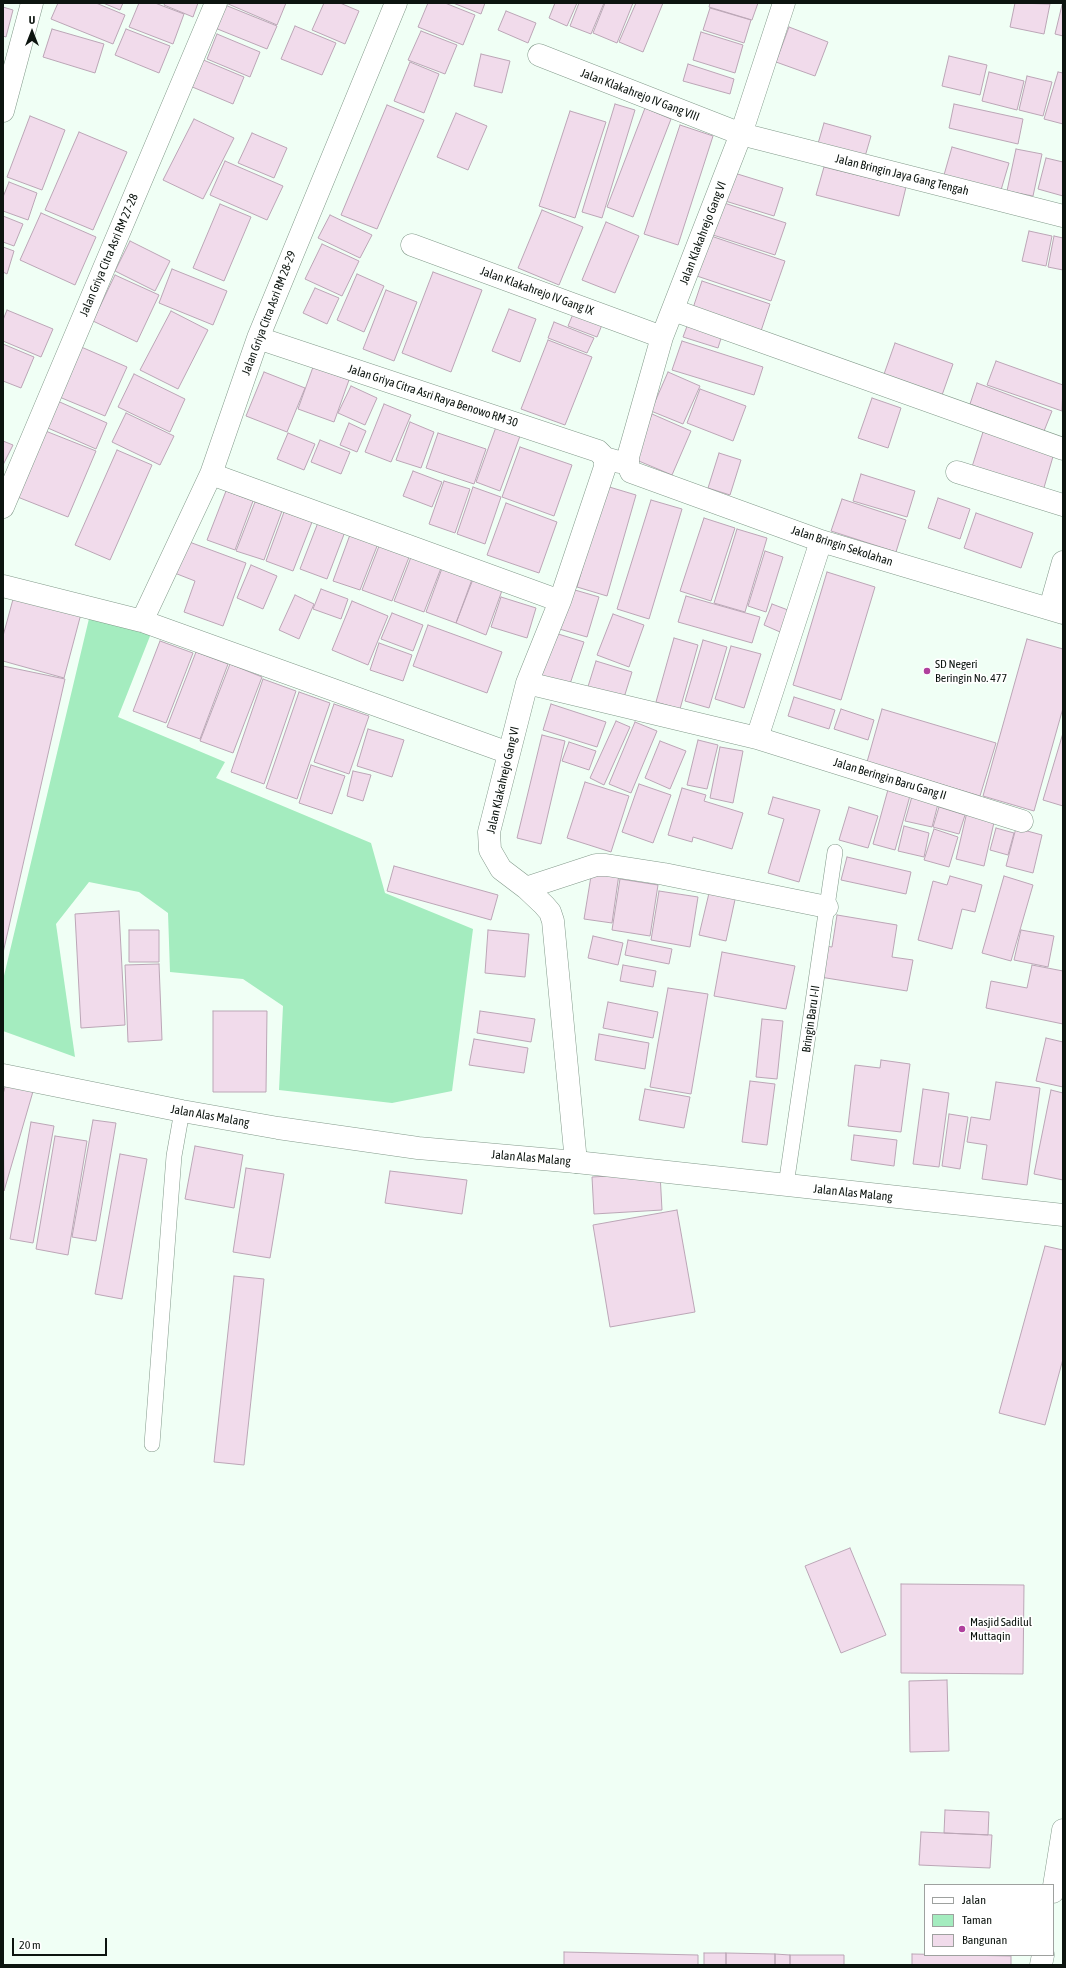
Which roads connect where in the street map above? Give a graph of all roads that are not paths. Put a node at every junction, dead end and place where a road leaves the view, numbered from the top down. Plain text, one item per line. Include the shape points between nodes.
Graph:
1 (32, 3) edge
2 (216, 3) edge
3 (396, 3) edge
4 (784, 3) edge
5 (539, 56) dead end
6 (3, 111) edge
7 (741, 134) junction
8 (1063, 216) edge
9 (412, 245) dead end
10 (673, 310) junction
11 (662, 337) junction
12 (258, 338) junction
13 (1063, 449) edge
14 (605, 458) junction
15 (628, 465) junction
16 (957, 472) dead end
17 (211, 474) junction
18 (1063, 505) edge
19 (3, 507) edge
20 (821, 541) junction
21 (1063, 562) edge
22 (3, 586) edge
23 (560, 601) junction
24 (1057, 610) edge
25 (142, 621) junction
26 (526, 683) junction
27 (757, 738) junction
28 (509, 753) junction
29 (1022, 820) dead end
30 (835, 852) dead end
31 (526, 888) junction
32 (827, 907) junction
33 (3, 1075) edge
34 (182, 1111) junction
35 (576, 1162) junction
36 (786, 1185) junction
37 (1063, 1215) edge
38 (152, 1444) dead end
39 (1063, 1830) edge
40 (1054, 1886) edge

1 - 6 street
2 - 19 street, Jalan Griya Citra Asri RM 27-28
3 - 12 street, Jalan Griya Citra Asri RM 28-29
4 - 7 street, Jalan Klakahrejo Gang VI
5 - 7 street, Jalan Klakahrejo IV Gang VIII
7 - 8 street, Jalan Bringin Jaya Gang Tengah
7 - 10 street, Jalan Klakahrejo Gang VI
9 - 11 street, Jalan Klakahrejo IV Gang IX
10 - 11 street, Jalan Klakahrejo Gang VI
10 - 13 street
11 - 15 street, Jalan Klakahrejo Gang VI via 628,457
12 - 14 street, Jalan Griya Citra Asri Raya Benowo RM 30 via 598,451
12 - 17 street, Jalan Griya Citra Asri RM 28-29
14 - 15 street, Jalan Griya Citra Asri Raya Benowo RM 30
14 - 23 street, Jalan Klakahrejo Gang VI via 605,467
15 - 20 street, Jalan Bringin Sekolahan via 632,472
16 - 18 street
17 - 23 street
17 - 25 street, Jalan Griya Citra Asri RM 28-29
20 - 24 street, Jalan Bringin Sekolahan
20 - 27 street
21 - 24 street
22 - 25 street
23 - 26 street, Jalan Klakahrejo Gang VI
25 - 28 street
26 - 27 street, Jalan Beringin Baru Gang II
26 - 28 street, Jalan Klakahrejo Gang VI
27 - 29 street, Jalan Beringin Baru Gang II
28 - 31 street, Jalan Klakahrejo Gang VI via 489,832 490,850 501,869
30 - 32 lane, Bringin Baru I-II
31 - 32 street via 596,865 606,865
31 - 35 street, Jalan Klakahrejo Gang VI via 544,905 553,921
32 - 36 lane, Bringin Baru I-II
33 - 34 street, Jalan Alas Malang
34 - 35 street, Jalan Alas Malang via 418,1148
34 - 38 lane via 174,1156
35 - 36 street, Jalan Alas Malang
36 - 37 street, Jalan Alas Malang
39 - 40 street

